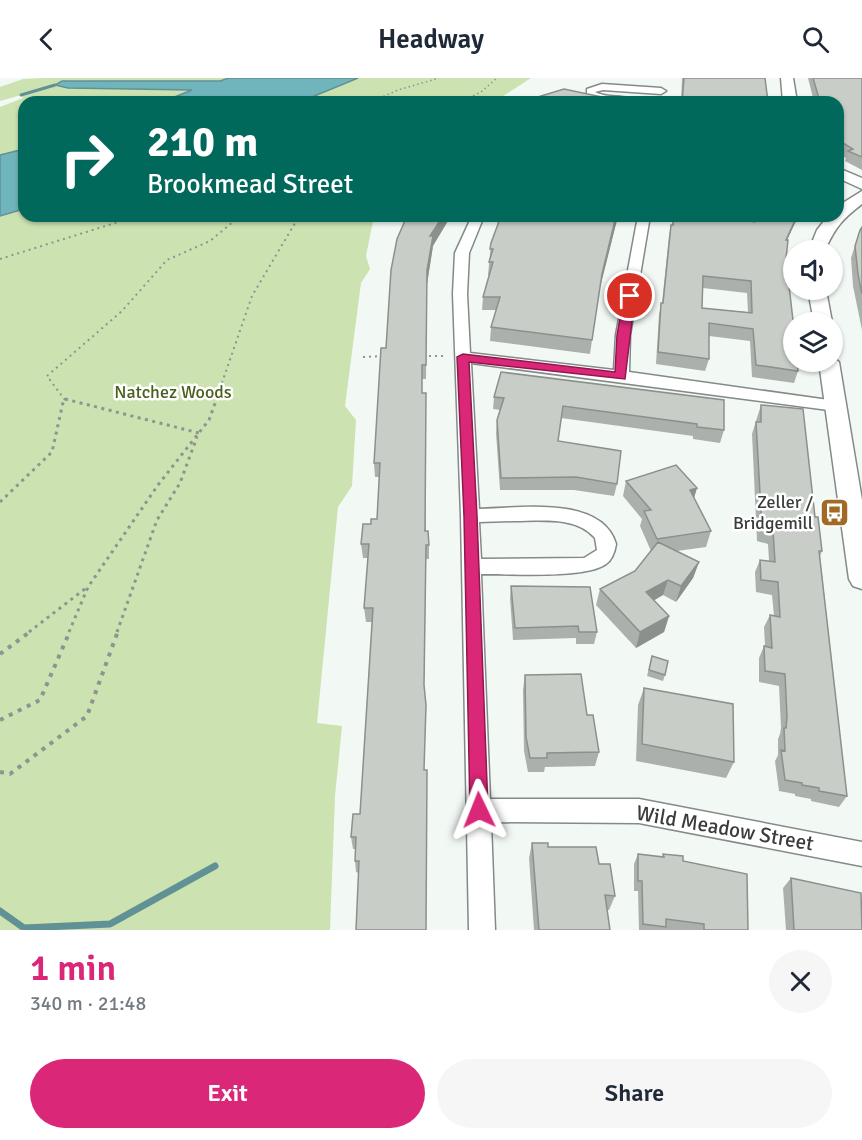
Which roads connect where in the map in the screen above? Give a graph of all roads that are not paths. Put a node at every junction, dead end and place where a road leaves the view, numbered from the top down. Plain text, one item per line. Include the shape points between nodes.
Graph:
1 (662, 78) edge
2 (787, 78) edge
3 (593, 96) edge
4 (654, 96) edge
5 (660, 96) edge
6 (789, 96) edge
7 (844, 175) edge
8 (862, 184) edge
9 (862, 196) edge
10 (844, 210) edge
11 (475, 222) edge
12 (643, 222) edge
13 (832, 222) edge
14 (821, 240) edge
15 (463, 357) junction
16 (831, 372) edge
17 (621, 376) junction
18 (836, 406) junction
19 (471, 516) junction
20 (471, 567) junction
21 (861, 569) edge
22 (479, 810) junction
23 (862, 854) edge
24 (482, 930) edge

1 - 5 street
2 - 6 street
3 - 4 street via 590,91 602,87
7 - 8 street
9 - 10 street
11 - 15 street via 466,240 461,266
12 - 17 street via 623,335
13 - 14 street
15 - 17 street
15 - 19 street
16 - 18 street
17 - 18 street
18 - 21 street
19 - 20 street
19 - 20 street via 569,516 588,521 600,530 606,540 606,551 585,565
20 - 22 street
22 - 23 street, Wild Meadow Street via 639,811
22 - 24 street

